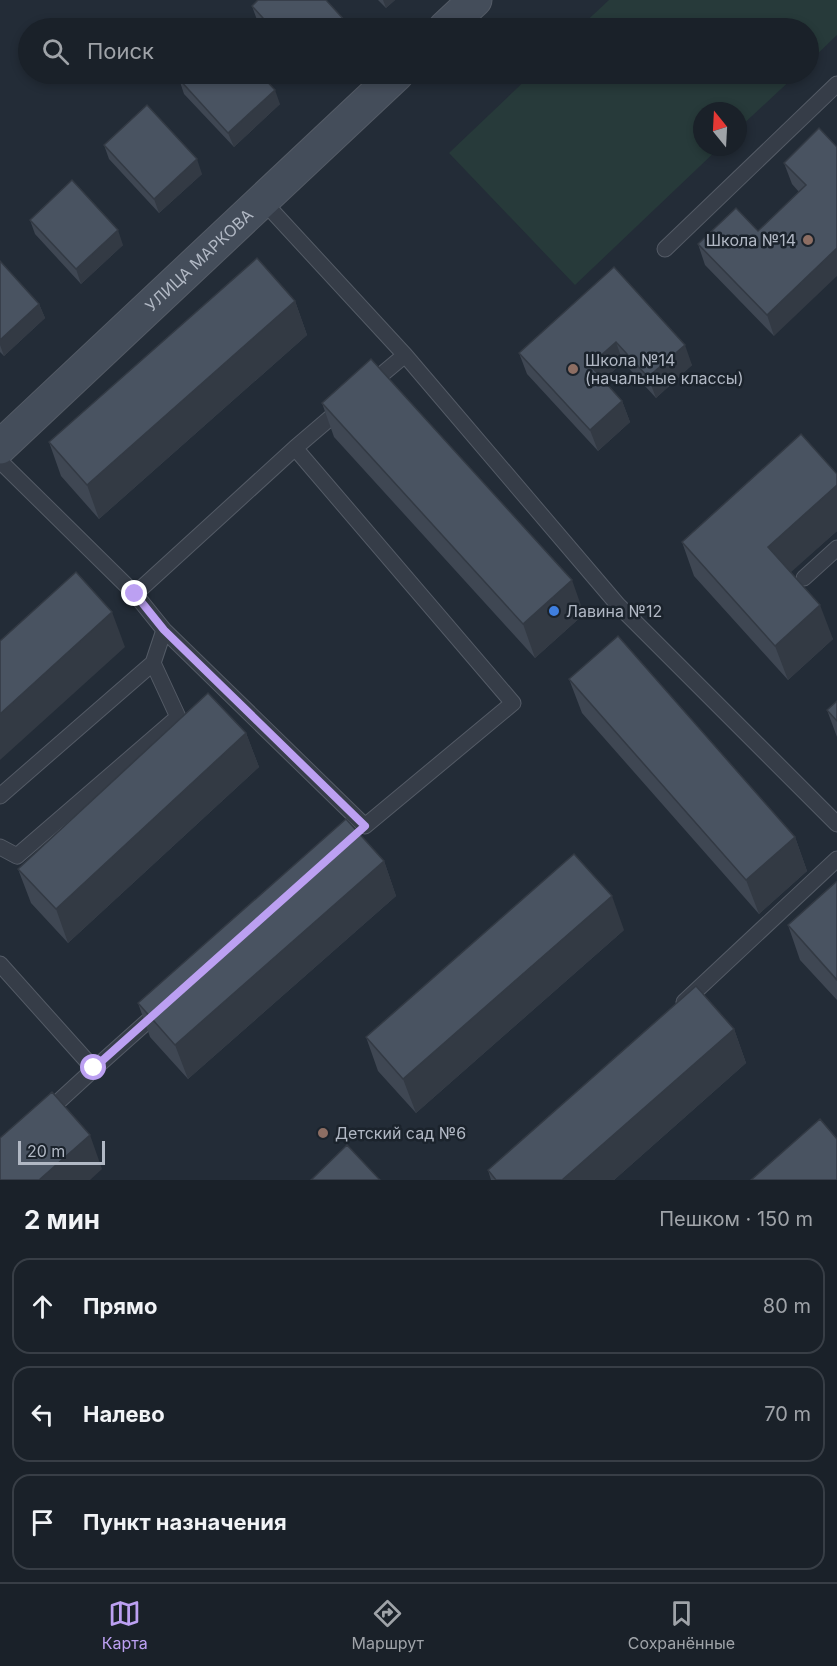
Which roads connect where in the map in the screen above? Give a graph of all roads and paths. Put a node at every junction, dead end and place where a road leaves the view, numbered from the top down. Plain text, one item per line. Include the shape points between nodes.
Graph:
1 (475, 0) edge
2 (456, 18) edge
3 (386, 84) edge
4 (837, 84) edge
5 (263, 201) junction
6 (665, 249) dead end
7 (405, 355) junction
8 (0, 447) edge
9 (295, 448) junction
10 (0, 461) edge
11 (837, 548) edge
12 (804, 578) dead end
13 (135, 594) junction
14 (164, 630) junction
15 (153, 663) junction
16 (0, 796) edge
17 (837, 824) edge
18 (365, 826) junction
19 (350, 840) edge
20 (0, 847) edge
21 (837, 859) edge
22 (0, 964) edge
23 (174, 997) edge
24 (674, 1011) edge
25 (94, 1068) junction
26 (34, 1124) edge

1 - 2 main road
3 - 5 main road, УЛИЦА МАРКОВА
4 - 6 lane
5 - 7 lane
5 - 8 main road, УЛИЦА МАРКОВА
7 - 9 lane
7 - 17 lane via 618,605
9 - 13 lane
9 - 18 lane via 513,703
10 - 13 lane
11 - 12 lane
13 - 14 lane
14 - 15 lane
14 - 18 lane
15 - 16 lane
15 - 20 lane via 178,717 17,856
18 - 19 lane
21 - 24 lane
22 - 25 lane
23 - 25 lane
25 - 26 lane

